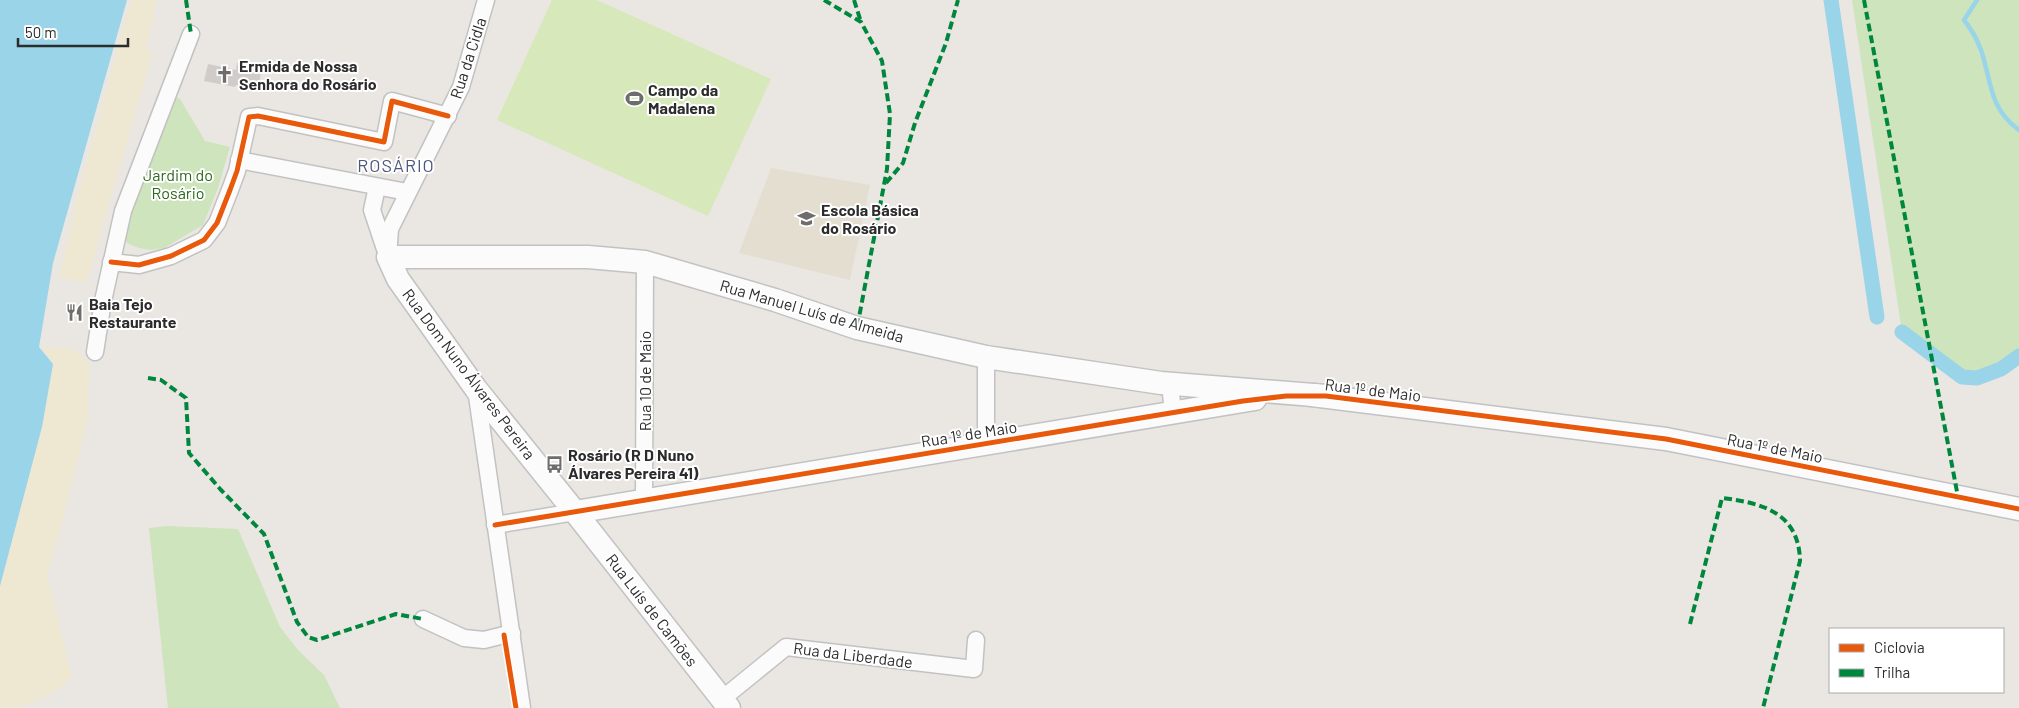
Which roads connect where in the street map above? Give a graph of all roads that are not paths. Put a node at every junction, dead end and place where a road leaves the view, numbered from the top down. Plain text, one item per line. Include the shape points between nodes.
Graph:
1 (486, 0) edge
2 (191, 34) dead end
3 (448, 116) junction
4 (240, 160) junction
5 (377, 187) junction
6 (407, 192) junction
7 (388, 257) junction
8 (111, 262) junction
9 (645, 262) junction
10 (95, 352) dead end
11 (986, 357) junction
12 (1170, 384) junction
13 (476, 389) junction
14 (1326, 396) junction
15 (1173, 413) junction
16 (986, 444) junction
17 (644, 500) junction
18 (2019, 509) edge
19 (575, 512) junction
20 (495, 525) junction
21 (424, 618) dead end
22 (512, 633) junction
23 (976, 640) dead end
24 (726, 703) edge
25 (522, 708) edge

1 - 3 street, Rua da Cidla via 461,87
2 - 8 street via 123,211
3 - 4 street via 392,101 384,142 258,116 249,117
3 - 6 street, Rua da Cidla
4 - 5 street
4 - 8 street via 217,223 204,240 171,256 139,265
5 - 6 street
5 - 7 street via 372,210
6 - 7 street, Rua da Cidla via 390,229
7 - 9 street, Rua Manuel Luís de Almeida via 588,257
7 - 13 street, Rua Dom Nuno Álvares Pereira via 398,279
8 - 10 street
9 - 11 street, Rua Manuel Luís de Almeida via 857,328
9 - 17 street, Rua 10 de Maio
11 - 12 street, Rua Manuel Luís de Almeida
11 - 16 street
12 - 14 street, Rua Manuel Luís de Almeida
12 - 15 street
13 - 19 street, Rua Dom Nuno Álvares Pereira
13 - 20 street
14 - 15 street, Rua 1º de Maio via 1271,397
14 - 18 street, Rua 1º de Maio via 1666,439
15 - 16 street, Rua 1º de Maio
16 - 17 street, Rua 1º de Maio
17 - 19 street, Rua 1º de Maio
19 - 20 street
19 - 24 street, Rua Luís de Camões
20 - 22 street
21 - 22 street via 464,638 484,640
22 - 25 street
23 - 24 street, Rua da Liberdade via 974,668 786,647

